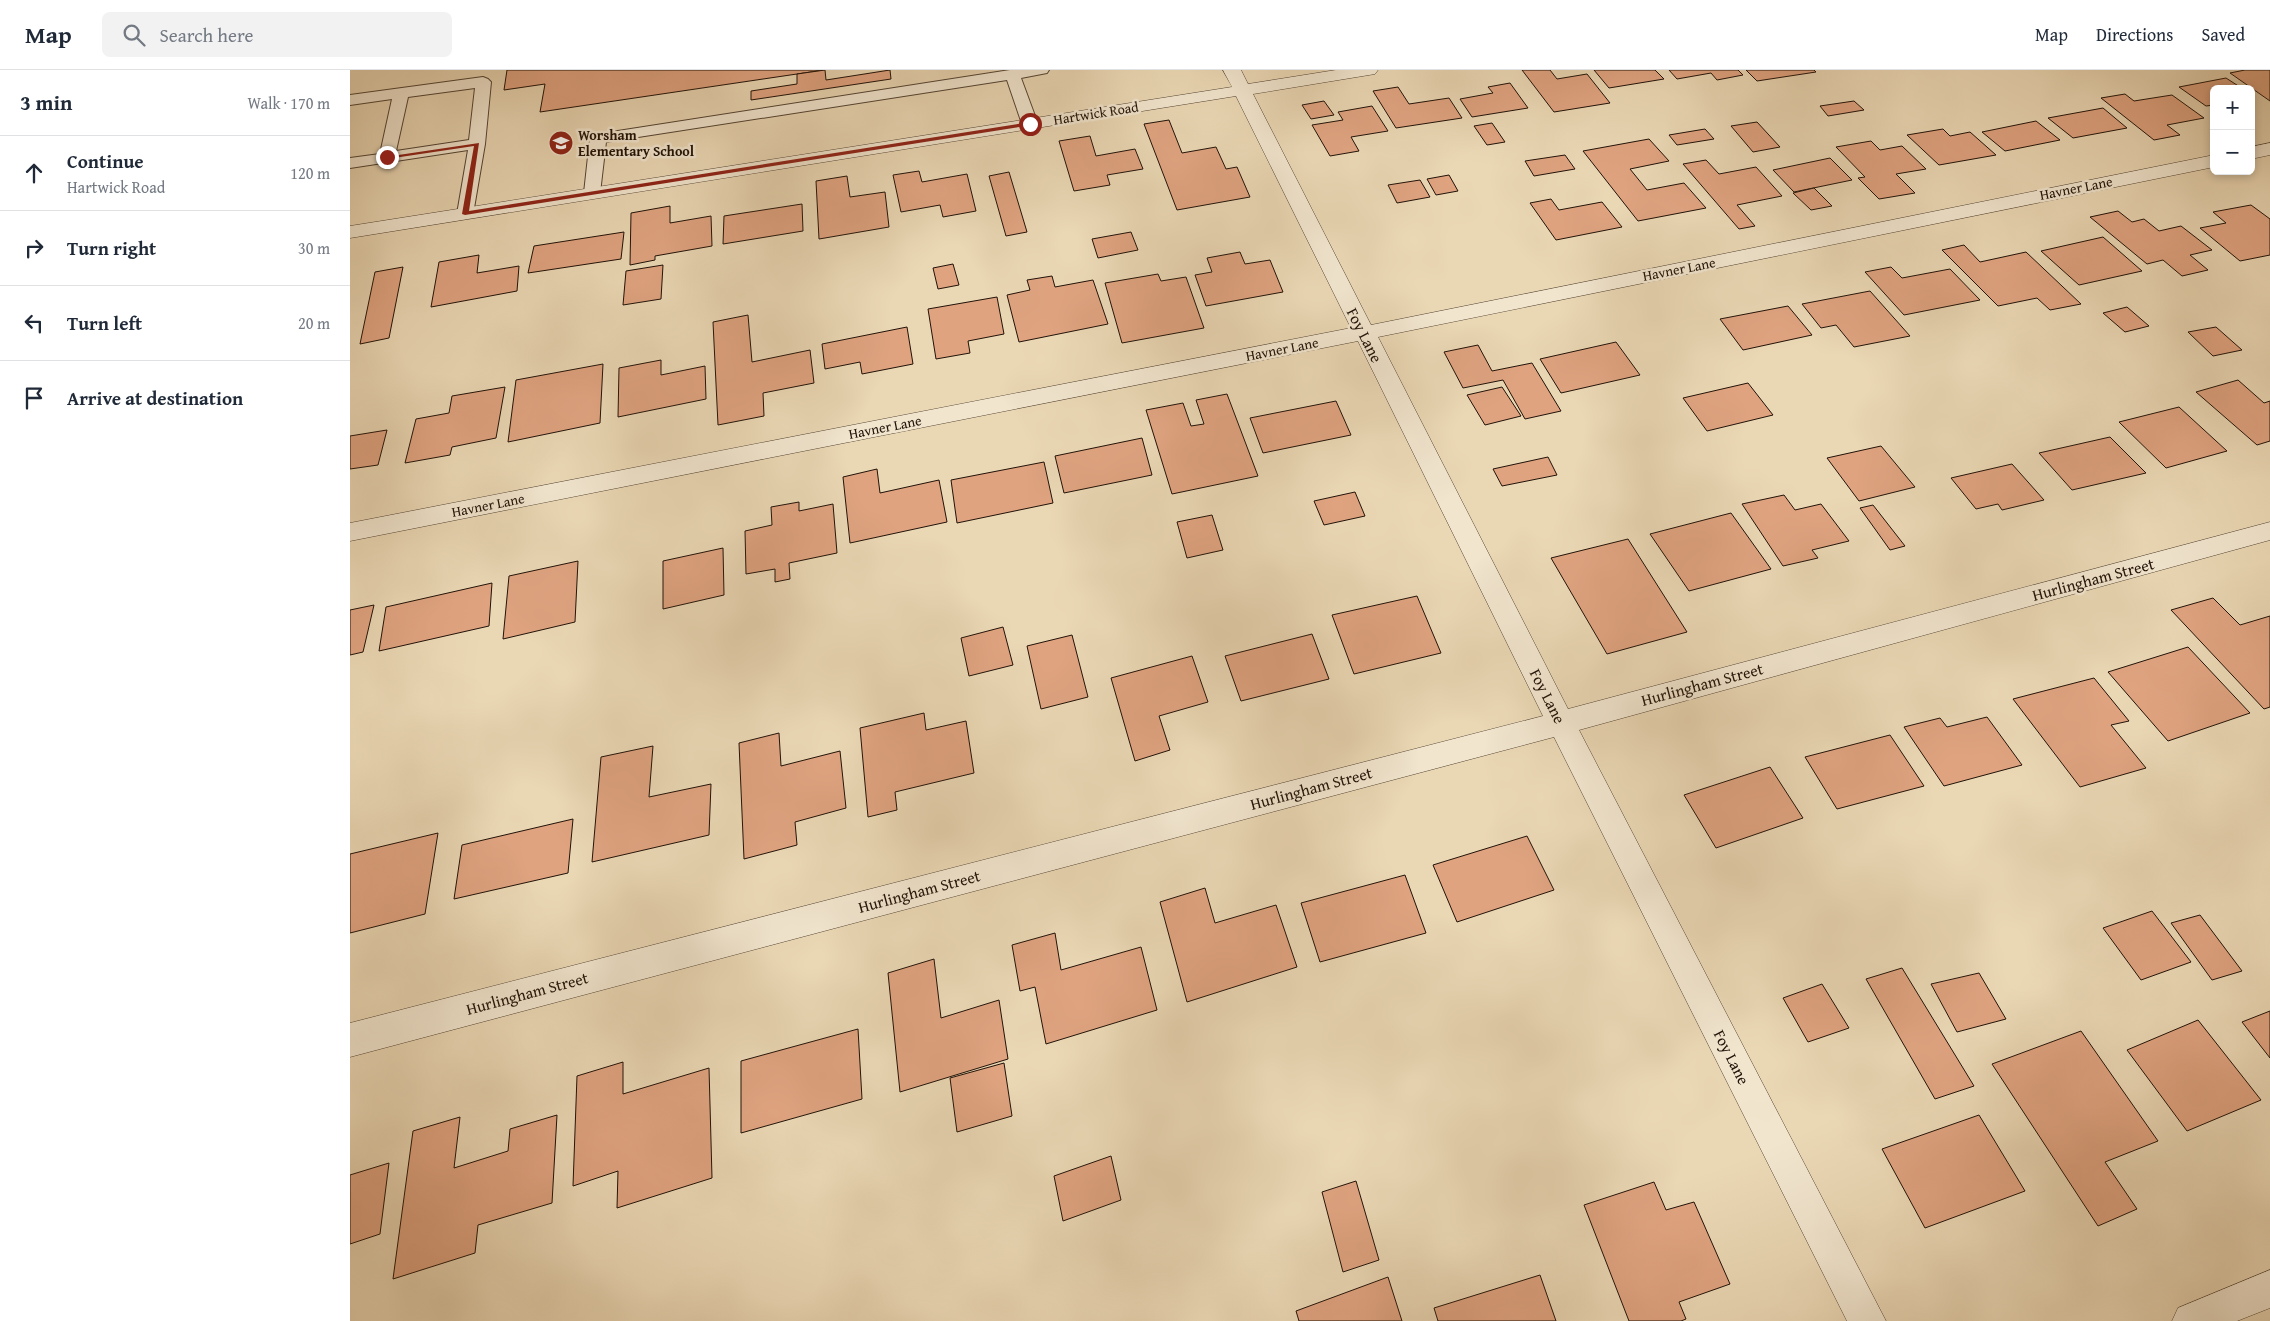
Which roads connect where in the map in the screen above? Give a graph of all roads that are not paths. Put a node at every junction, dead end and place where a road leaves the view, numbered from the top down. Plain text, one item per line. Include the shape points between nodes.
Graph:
1 (1042, 70) edge
2 (1369, 70) edge
3 (1012, 74) junction
4 (1237, 80) edge
5 (401, 93) junction
6 (350, 100) edge
7 (1030, 124) junction
8 (477, 144) junction
9 (2270, 149) edge
10 (2255, 152) edge
11 (387, 157) junction
12 (2210, 162) edge
13 (350, 163) edge
14 (592, 193) junction
15 (465, 214) junction
16 (350, 232) edge
17 (1364, 333) junction
18 (2270, 531) edge
19 (350, 532) edge
20 (1561, 723) junction
21 (350, 1040) edge
22 (2270, 1289) edge
23 (1867, 1321) edge
24 (2191, 1321) edge

1 - 3 lane
2 - 4 street, Hartwick Road
3 - 7 lane
3 - 14 lane via 598,138
4 - 7 street, Hartwick Road
4 - 17 street, Foy Lane
5 - 6 lane
5 - 8 lane via 483,82
5 - 11 lane
7 - 14 street, Hartwick Road
8 - 11 lane
8 - 15 lane
9 - 10 street
11 - 13 lane
12 - 17 street, Havner Lane
14 - 15 street, Hartwick Road
15 - 16 street, Hartwick Road
17 - 19 street, Havner Lane
17 - 20 street, Foy Lane
18 - 20 street, Hurlingham Street
20 - 21 street, Hurlingham Street
20 - 23 street, Foy Lane
22 - 24 street

